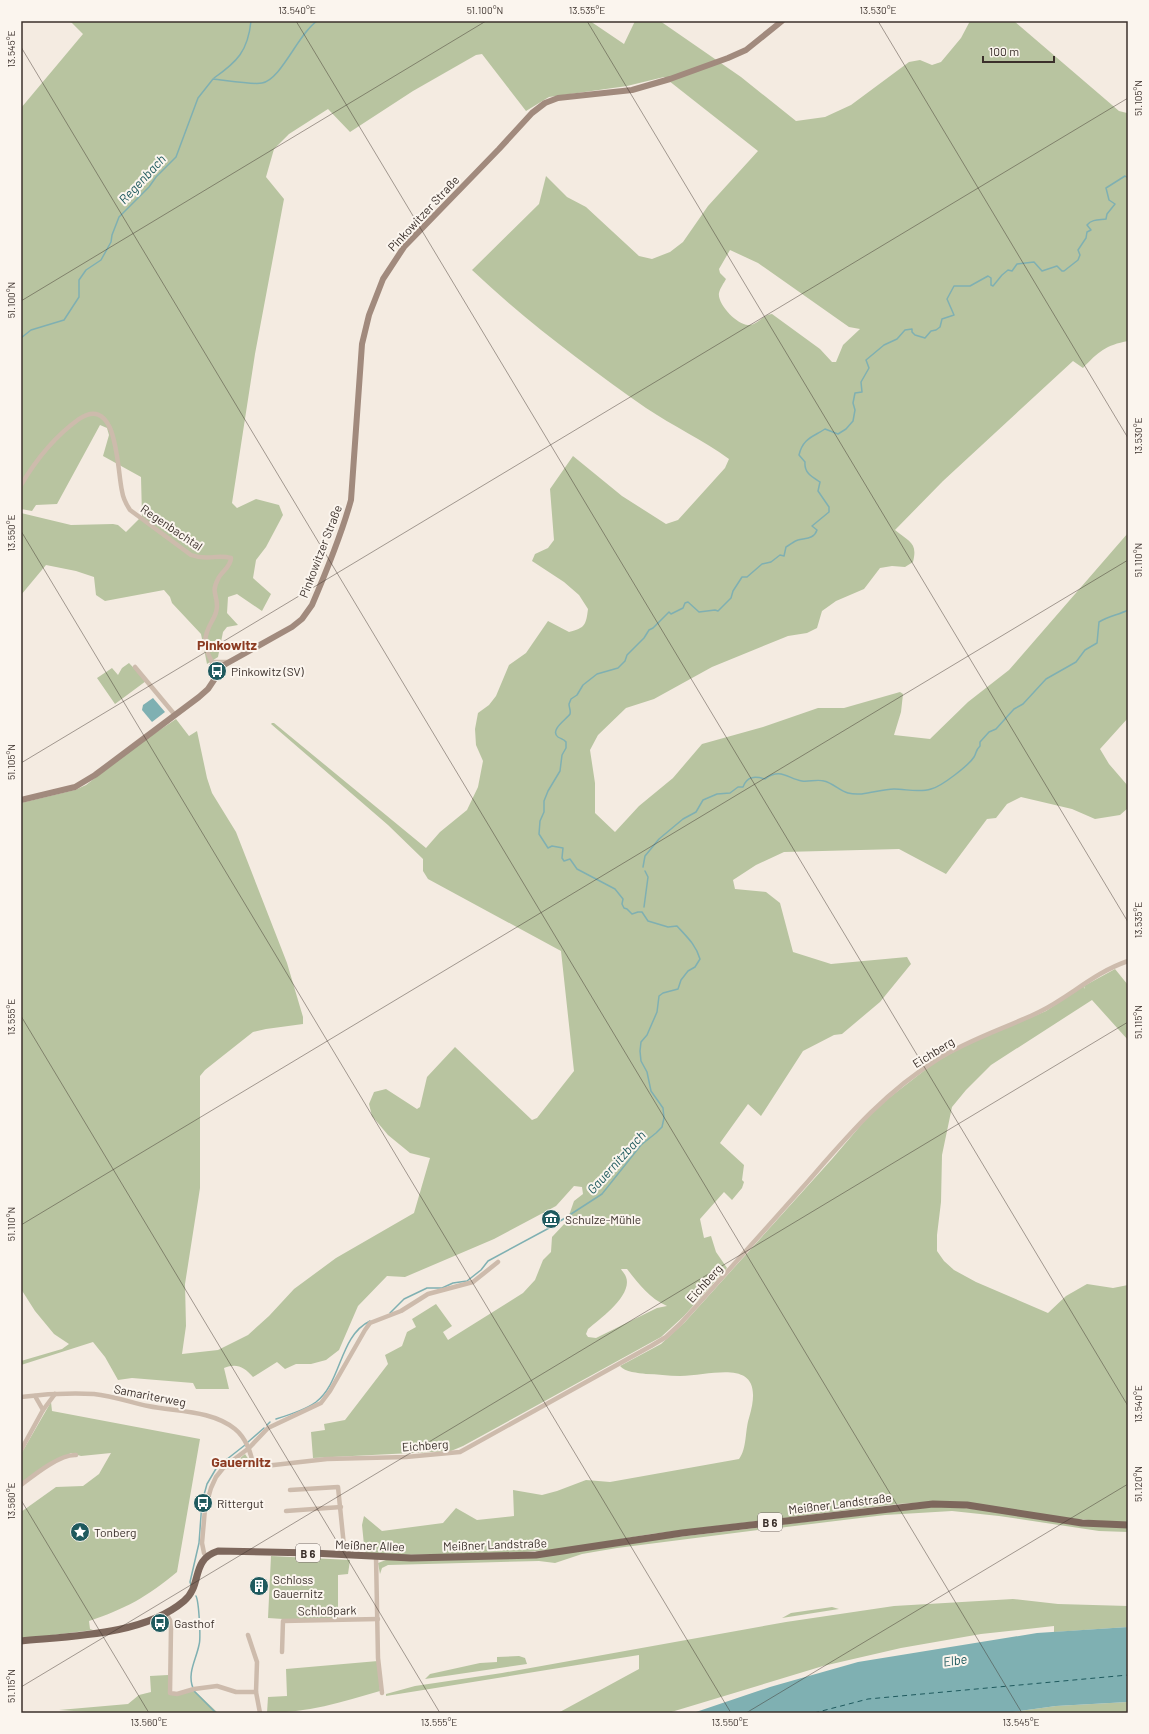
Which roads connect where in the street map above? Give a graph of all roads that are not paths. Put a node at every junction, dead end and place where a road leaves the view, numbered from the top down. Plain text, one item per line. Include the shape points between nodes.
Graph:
1 (782, 21) edge
2 (21, 485) edge
3 (212, 662) junction
4 (229, 662) junction
5 (135, 667) dead end
6 (214, 668) junction
7 (221, 668) junction
8 (215, 679) junction
9 (175, 714) junction
10 (21, 800) edge
11 (1128, 961) edge
12 (498, 1262) dead end
13 (55, 1394) junction
14 (35, 1396) junction
15 (21, 1397) edge
16 (43, 1410) junction
17 (247, 1445) junction
18 (21, 1450) edge
19 (76, 1455) dead end
20 (253, 1467) junction
21 (224, 1468) junction
22 (21, 1485) edge
23 (290, 1490) dead end
24 (341, 1507) junction
25 (286, 1511) dead end
26 (1128, 1525) edge
27 (206, 1556) junction
28 (345, 1556) junction
29 (376, 1557) junction
30 (411, 1558) joint
31 (166, 1613) junction
32 (378, 1619) junction
33 (248, 1635) dead end
34 (21, 1641) edge
35 (282, 1652) dead end
36 (256, 1692) junction
37 (382, 1693) dead end
38 (260, 1713) edge

1 - 4 street, Pinkowitzer Straße via 746,50 670,79 632,90 558,98 545,103 532,113 404,247 383,278 369,314 362,344 351,500 345,522 312,605 292,627
2 - 3 street, Regenbachtal via 34,462 60,434 86,414 94,413 104,417 111,430 124,501 130,510 191,555 202,559 231,558 231,562 218,577 213,590 217,610 205,640 206,650
3 - 4 street
3 - 6 street, Regenbachtal
4 - 7 street
5 - 9 street
6 - 7 street
6 - 8 street, Regenbachtal
7 - 8 street
8 - 9 street via 200,697
9 - 10 street via 95,775 75,787
11 - 20 street, Eichberg via 1080,985 1041,1012 956,1048 892,1092 859,1124 680,1324 651,1346 460,1452 406,1457 326,1459
12 - 17 street via 473,1282 428,1294 401,1312 370,1323 321,1403 274,1424
13 - 14 street, Samariterweg
13 - 16 street
13 - 17 street, Samariterweg via 96,1394 215,1418 237,1430
14 - 15 street, Samariterweg
14 - 16 street
16 - 18 street
17 - 20 street
17 - 21 street
19 - 22 street via 58,1461
20 - 21 street, Eichberg
21 - 27 street via 216,1476 204,1509 202,1543
23 - 24 street via 338,1487
24 - 25 street
24 - 28 street
26 - 30 main road, Meißner Landstraße / B 6 via 1082,1523 967,1505 933,1504 682,1532 536,1555
27 - 28 main road, Meißner Allee / B 6 via 223,1551
27 - 31 main road via 190,1596
28 - 29 main road, Meißner Allee / B 6
29 - 30 main road, Meißner Allee / B 6
29 - 32 street
31 - 34 main road via 125,1627
31 - 36 street via 171,1628 170,1693 177,1694 217,1686 236,1692
32 - 35 street, Schloßpark via 283,1621
32 - 37 street via 378,1658
33 - 36 street via 256,1662
36 - 38 street

